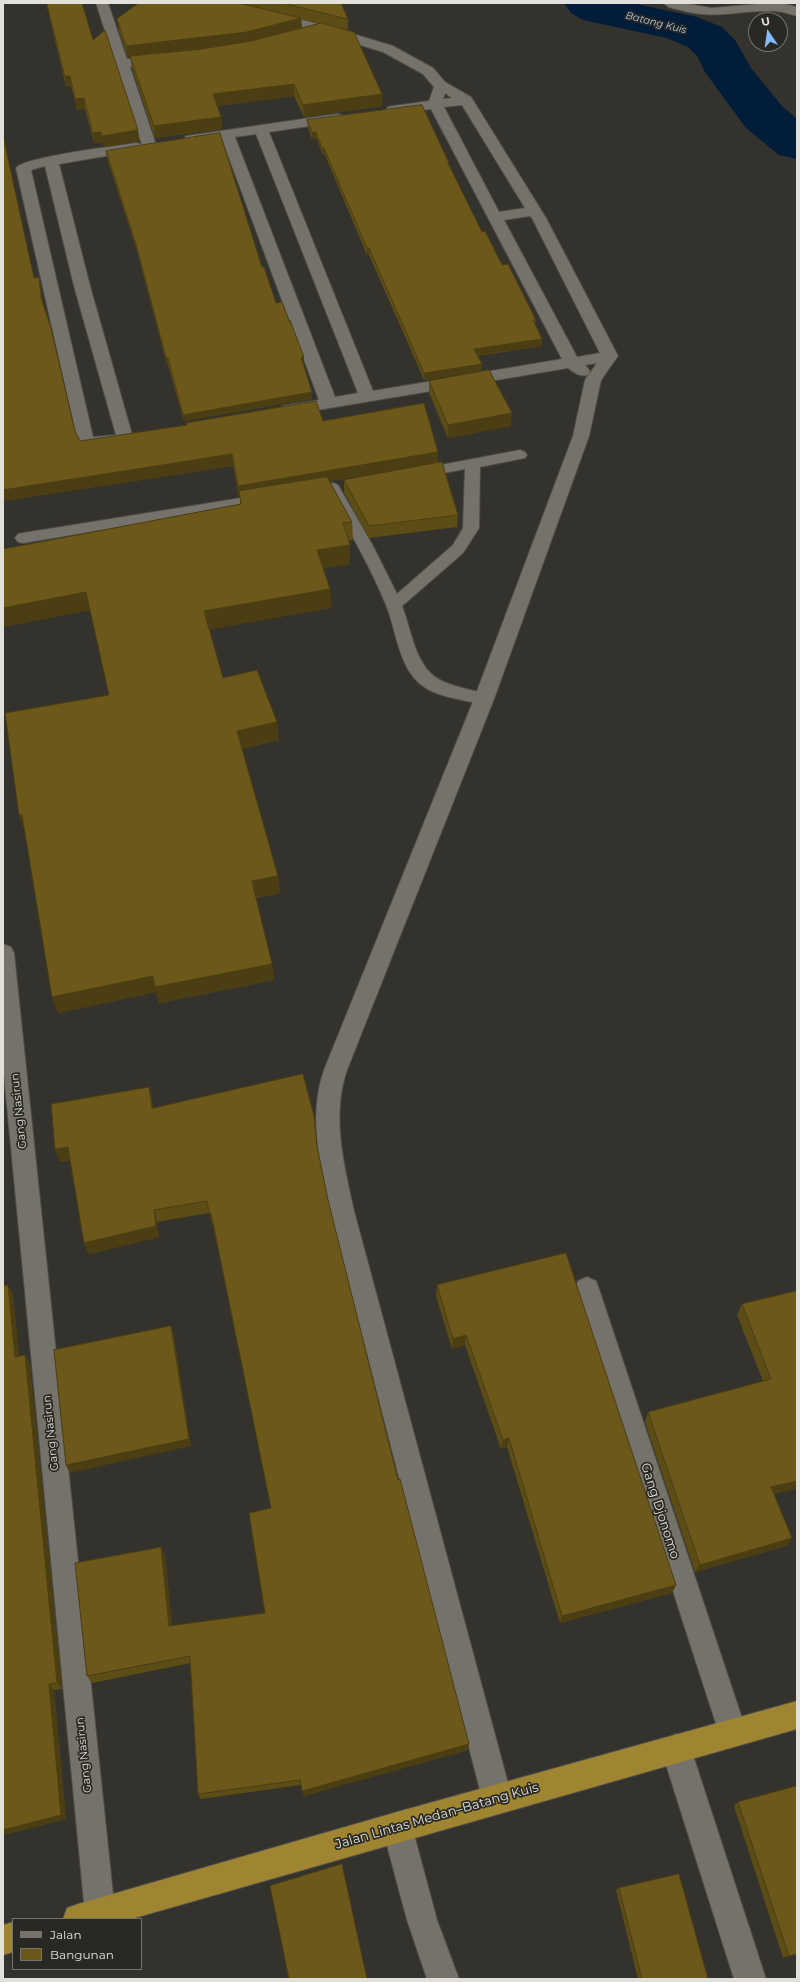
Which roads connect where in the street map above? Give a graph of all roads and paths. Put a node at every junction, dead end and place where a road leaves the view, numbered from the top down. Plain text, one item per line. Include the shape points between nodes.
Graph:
1 (102, 3) edge
2 (216, 3) edge
3 (670, 3) edge
4 (797, 12) edge
5 (322, 29) junction
6 (301, 37) edge
7 (175, 58) edge
8 (121, 64) junction
9 (440, 85) junction
10 (466, 100) junction
11 (435, 104) junction
12 (380, 112) edge
13 (348, 116) edge
14 (261, 129) junction
15 (227, 134) junction
16 (180, 140) edge
17 (164, 143) edge
18 (149, 145) junction
19 (51, 161) junction
20 (535, 211) junction
21 (494, 217) junction
22 (290, 250) junction
23 (67, 289) junction
24 (610, 356) junction
25 (572, 363) junction
26 (593, 380) junction
27 (367, 396) junction
28 (329, 403) junction
29 (274, 412) edge
30 (520, 455) dead end
31 (473, 464) junction
32 (403, 476) edge
33 (349, 485) edge
34 (333, 488) junction
35 (310, 492) edge
36 (279, 497) edge
37 (23, 538) dead end
38 (394, 605) junction
39 (484, 699) junction
40 (3, 953) edge
41 (587, 1289) dead end
42 (797, 1715) edge
43 (733, 1733) junction
44 (676, 1749) junction
45 (497, 1798) junction
46 (397, 1826) junction
47 (89, 1916) edge
48 (444, 1979) edge
49 (750, 1979) edge

1 - 8 street
2 - 5 street
3 - 4 street via 708,12 781,5 794,8
5 - 6 street
5 - 9 street via 388,49 428,71
7 - 8 street
8 - 18 street
9 - 10 street
9 - 11 street
10 - 11 street
10 - 20 street
11 - 12 street
11 - 21 street
13 - 14 street
14 - 15 street
14 - 22 street
15 - 16 street
15 - 22 street
17 - 18 street
18 - 19 street
19 - 23 street
19 - 23 street via 30,164 23,170
20 - 21 street
20 - 24 street
21 - 25 street
22 - 27 street
22 - 28 street
23 - 23 street via 87,442 90,444 133,437
24 - 25 street
24 - 26 street
25 - 26 street
25 - 27 street
26 - 39 street via 581,436
27 - 28 street
28 - 29 street
30 - 31 lane
31 - 32 lane
31 - 38 lane via 473,510 470,528 458,549
33 - 34 lane
34 - 35 lane
34 - 38 lane
36 - 37 lane
38 - 39 lane via 414,661 423,677 438,686
39 - 45 street via 342,1054 331,1085 327,1113 328,1144 342,1211
40 - 47 street, Gang Nasirun
41 - 43 street, Gang Djonomo
42 - 43 highway, Jalan Lintas Medan–Batang Kuis
43 - 44 highway, Jalan Lintas Medan–Batang Kuis
44 - 45 highway, Jalan Lintas Medan–Batang Kuis
44 - 49 street
45 - 46 highway, Jalan Lintas Medan–Batang Kuis
46 - 47 highway, Jalan Lintas Medan–Batang Kuis
46 - 48 street via 422,1920

